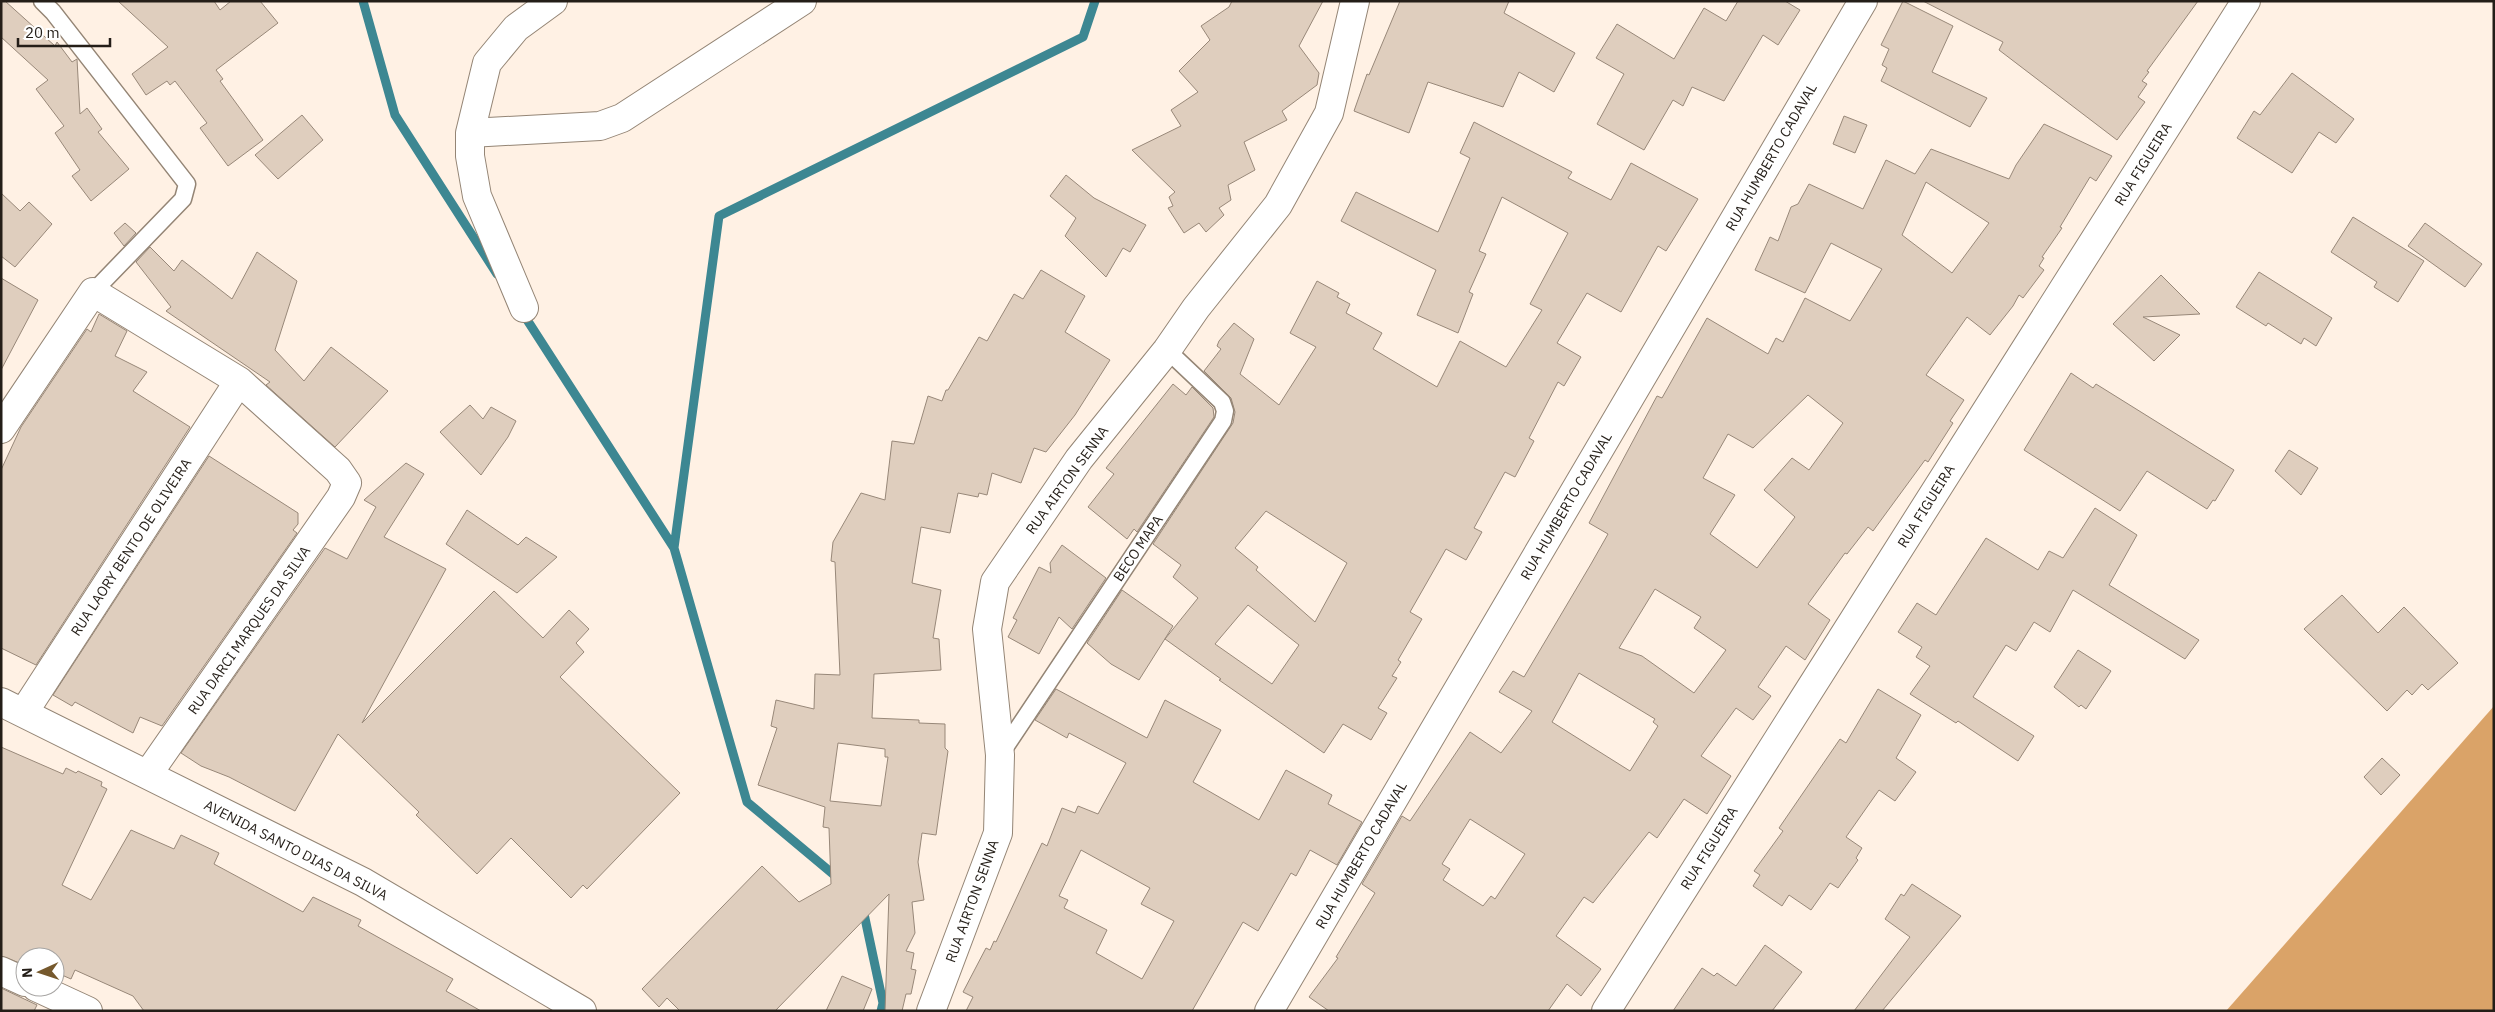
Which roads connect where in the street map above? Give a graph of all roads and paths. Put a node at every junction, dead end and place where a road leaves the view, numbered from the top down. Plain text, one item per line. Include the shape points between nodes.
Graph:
1 (42, 1) edge
2 (553, 1) edge
3 (802, 1) edge
4 (1355, 1) edge
5 (1863, 1) edge
6 (2246, 1) edge
7 (470, 133) junction
8 (93, 292) junction
9 (524, 308) dead end
10 (1167, 350) junction
11 (239, 381) junction
12 (1, 429) edge
13 (13, 707) edge
14 (1000, 755) junction
15 (148, 774) junction
16 (1, 971) edge
17 (15, 977) edge
18 (58, 997) edge
19 (88, 1011) edge
20 (582, 1011) edge
21 (931, 1011) edge
22 (1270, 1011) edge
23 (1606, 1011) edge

1 - 8 lane via 54,12 187,184 183,199
2 - 7 street via 516,28 487,64
3 - 7 street via 622,118 600,126
4 - 10 street, RUA AIRTON SENNA via 1329,113 1278,205 1196,308
5 - 22 street, RUA HUMBERTO CADAVAL
6 - 23 street, RUA FIGUEIRA
7 - 9 street via 470,156 477,196
8 - 11 street
8 - 12 street
10 - 14 street, RUA AIRTON SENNA via 1079,460 995,582 987,630
10 - 14 lane, BECO MAPA via 1222,402 1225,411 1223,421
11 - 13 street, RUA LAORY BENTO DE OLIVEIRA
11 - 15 street, RUA DARCI MARQUES DA SILVA via 338,470 347,483 341,497
13 - 15 street, AVENIDA SANTO DIAS DA SILVA
14 - 21 street, RUA AIRTON SENNA via 998,833
15 - 20 street, AVENIDA SANTO DIAS DA SILVA via 364,882
16 - 17 street
18 - 19 street

